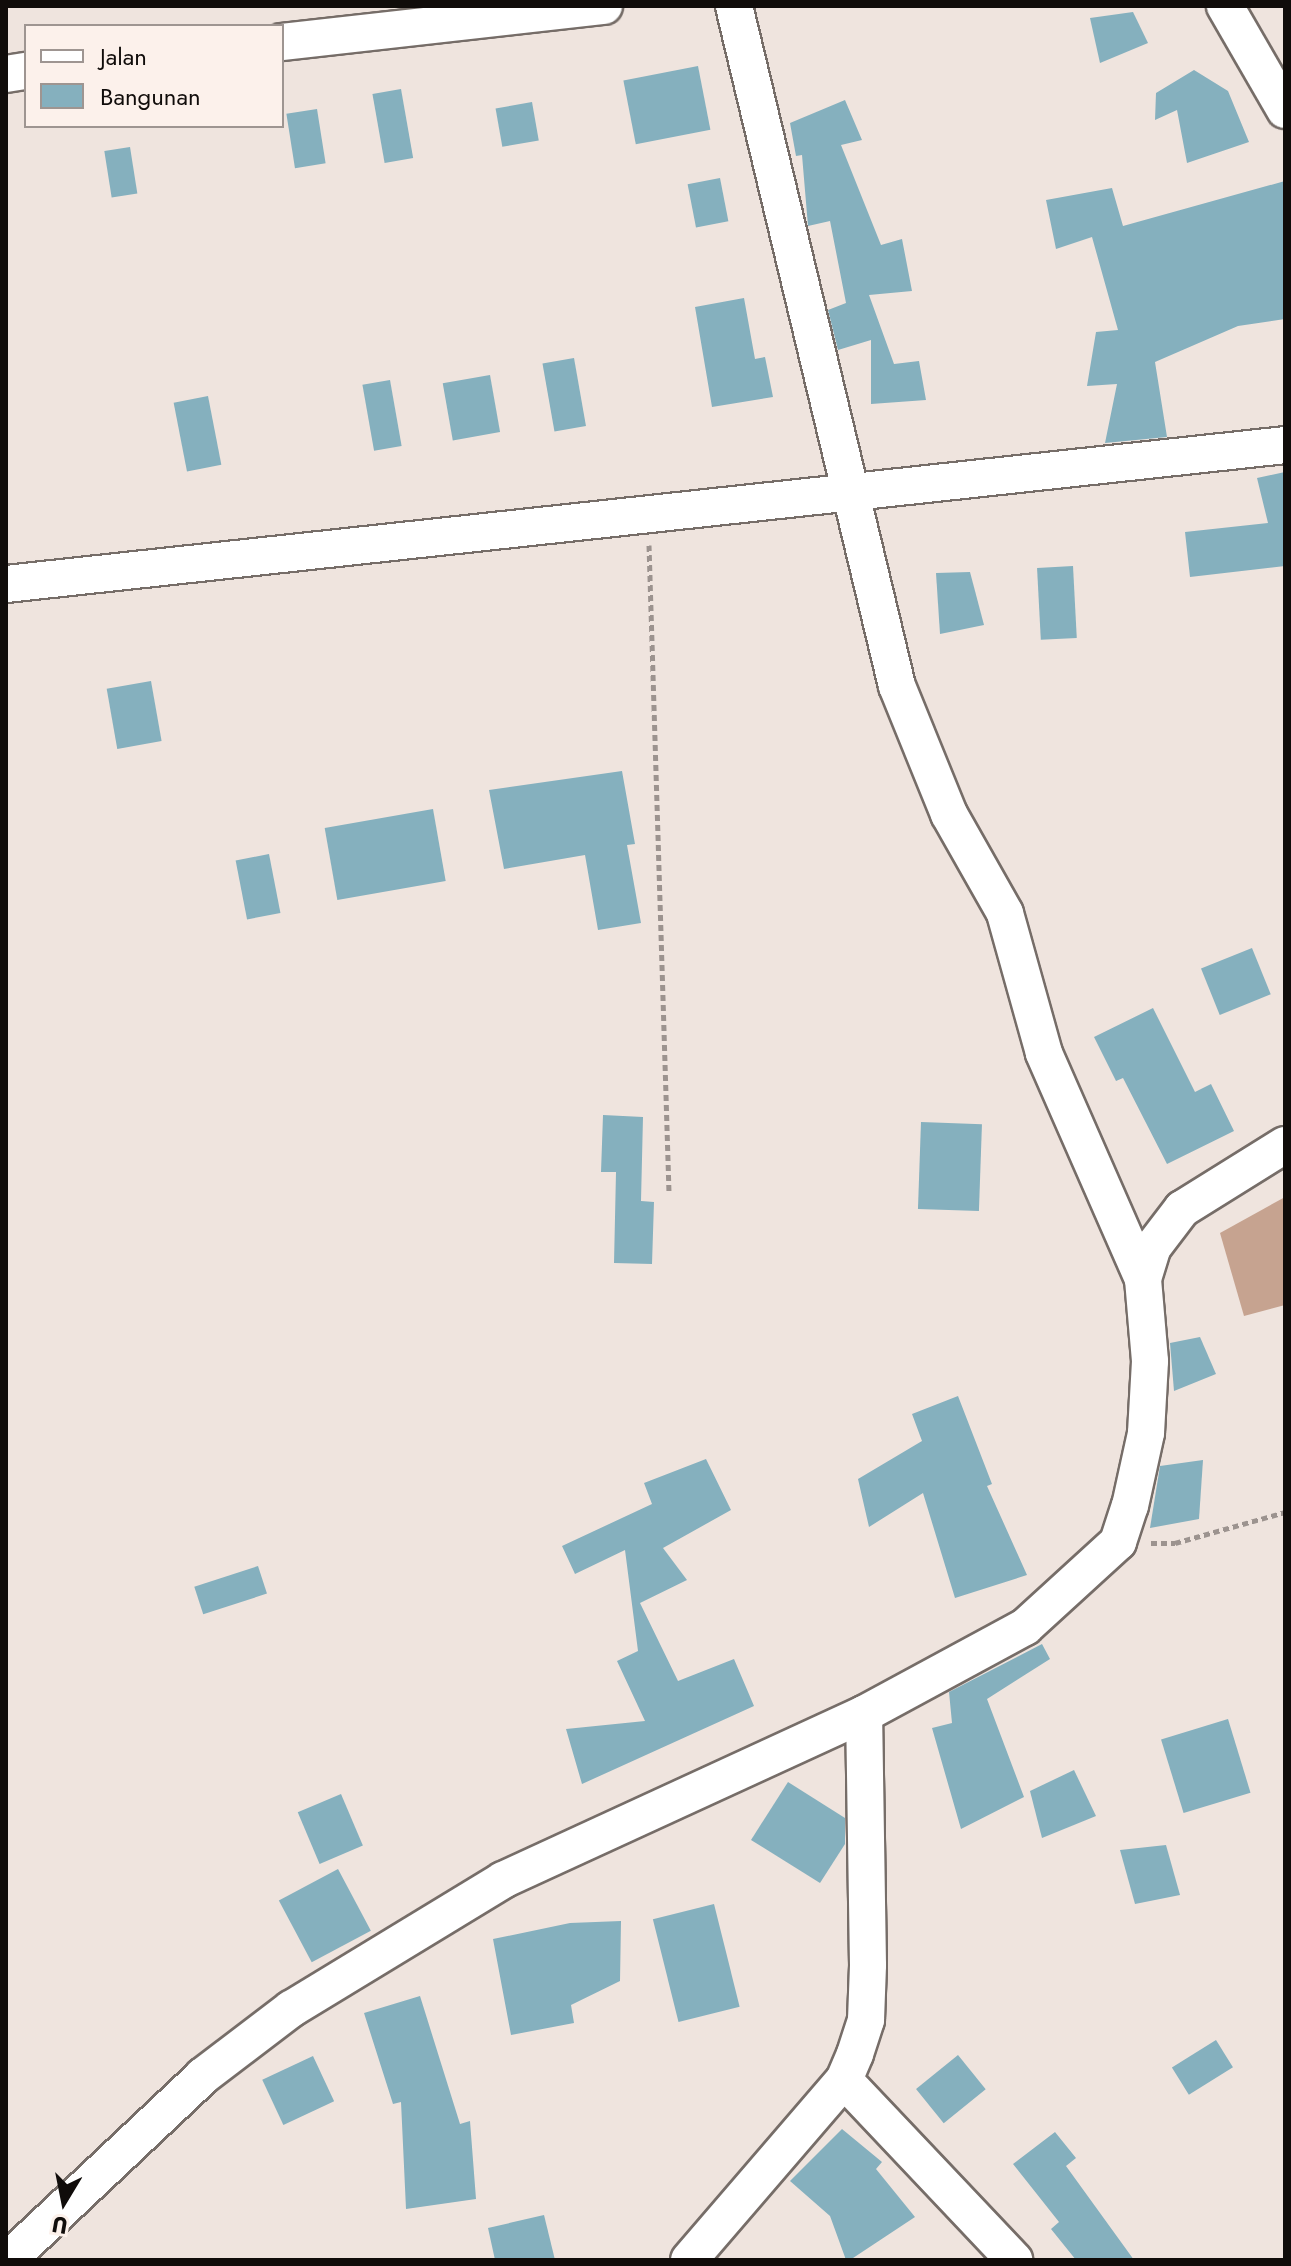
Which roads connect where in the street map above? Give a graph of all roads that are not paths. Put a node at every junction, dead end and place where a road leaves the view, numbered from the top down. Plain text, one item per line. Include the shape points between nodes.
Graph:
1 (604, 6) edge
2 (734, 6) edge
3 (1225, 6) edge
4 (284, 42) edge
5 (1285, 110) edge
6 (1285, 445) edge
7 (848, 488) junction
8 (6, 584) edge
9 (1285, 1145) edge
10 (1143, 1279) junction
11 (864, 1714) junction
12 (844, 2080) junction
13 (8, 2260) edge
14 (689, 2260) edge
15 (1014, 2260) edge

1 - 4 street
2 - 7 street
3 - 5 street
6 - 7 street via 1071,472
7 - 8 street
7 - 10 street via 897,686 921,752 1005,913 1044,1053
9 - 10 street via 1182,1209 1153,1247
10 - 11 street via 1150,1361 1146,1433 1118,1542 1025,1627
11 - 12 street via 866,2020
11 - 13 street via 503,1880 291,2009 203,2076
12 - 14 street
12 - 15 street

